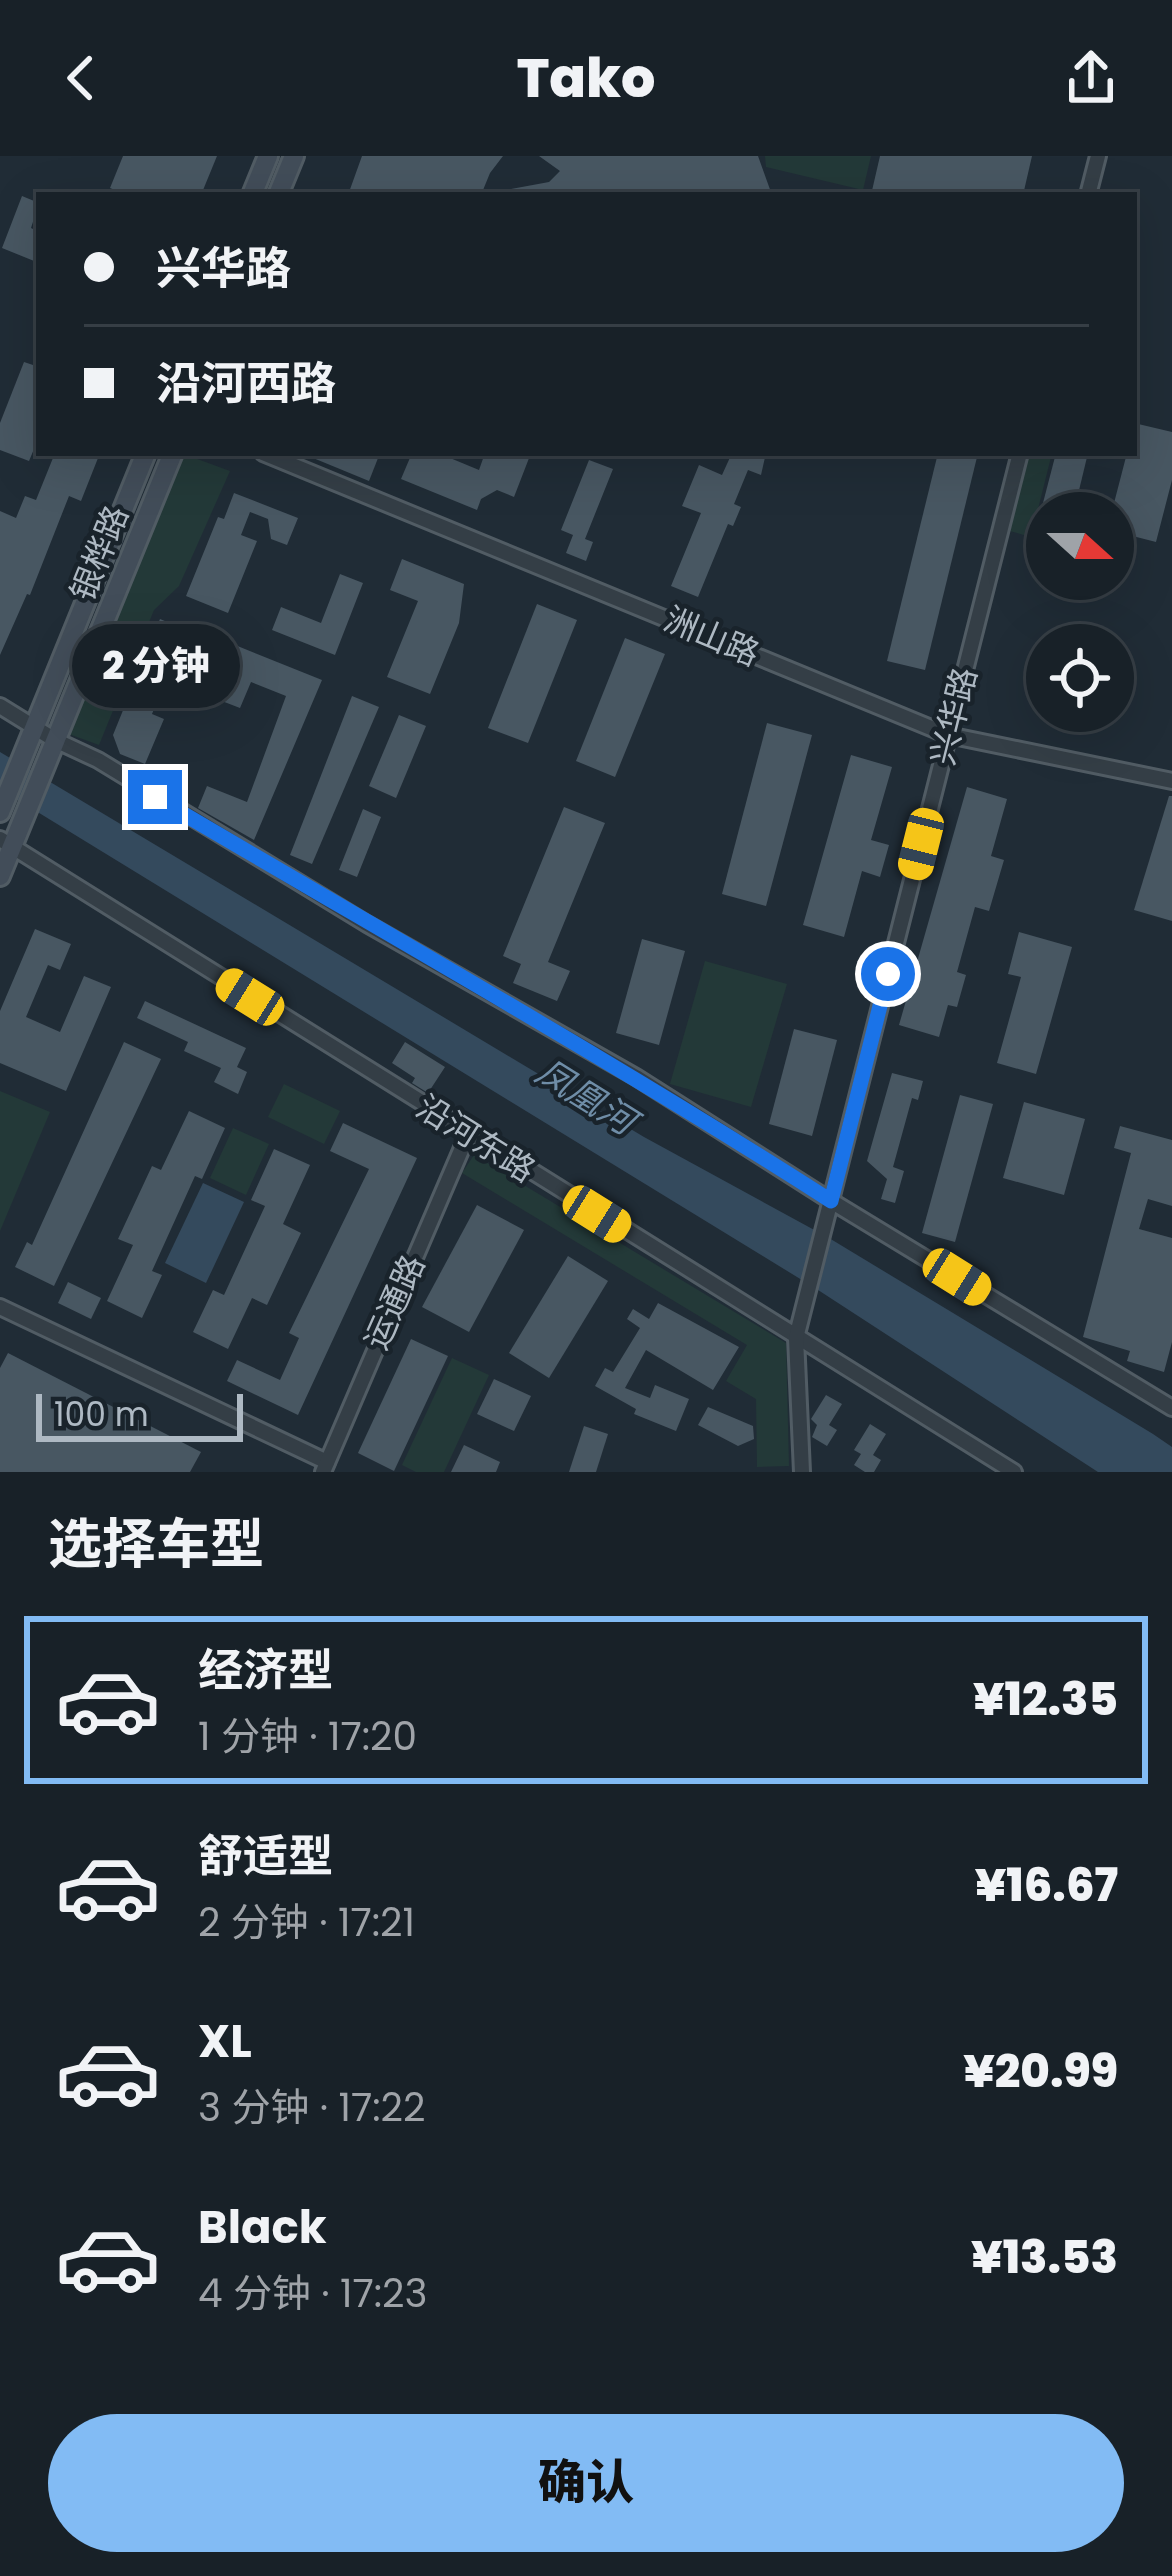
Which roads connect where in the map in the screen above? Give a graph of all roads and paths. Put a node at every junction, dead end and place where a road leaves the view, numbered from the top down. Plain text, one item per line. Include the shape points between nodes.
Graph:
1 (268, 156) edge
2 (294, 156) edge
3 (1098, 156) edge
4 (253, 192) edge
5 (279, 192) edge
6 (1089, 192) edge
7 (145, 456) edge
8 (171, 456) edge
9 (269, 456) edge
10 (1019, 456) edge
11 (0, 706) edge
12 (34, 727) junction
13 (948, 735) junction
14 (55, 740) junction
15 (1172, 781) edge
16 (0, 812) edge
17 (6, 843) edge
18 (0, 875) edge
19 (468, 1134) junction
20 (831, 1201) junction
21 (0, 1307) edge
22 (796, 1337) junction
23 (1172, 1408) edge
24 (325, 1467) edge
25 (802, 1472) edge
26 (1014, 1472) edge

1 - 4 main road
2 - 5 main road
3 - 6 street
7 - 12 main road, 银桦路
8 - 14 main road, 银桦路
9 - 13 street, 洲山路
10 - 13 street, 兴华路
11 - 12 street
12 - 14 street
12 - 16 main road, 银桦路
13 - 15 street, 洲山路
13 - 20 street, 兴华路
14 - 17 main road, 银桦路
14 - 20 street via 636,1077
17 - 18 main road, 银桦路
17 - 19 street, 沿河东路
19 - 22 street, 沿河东路
19 - 24 street, 运通路
20 - 22 street, 兴华路
20 - 23 street
21 - 24 street
22 - 25 street, 兴华路
22 - 26 street, 沿河东路

